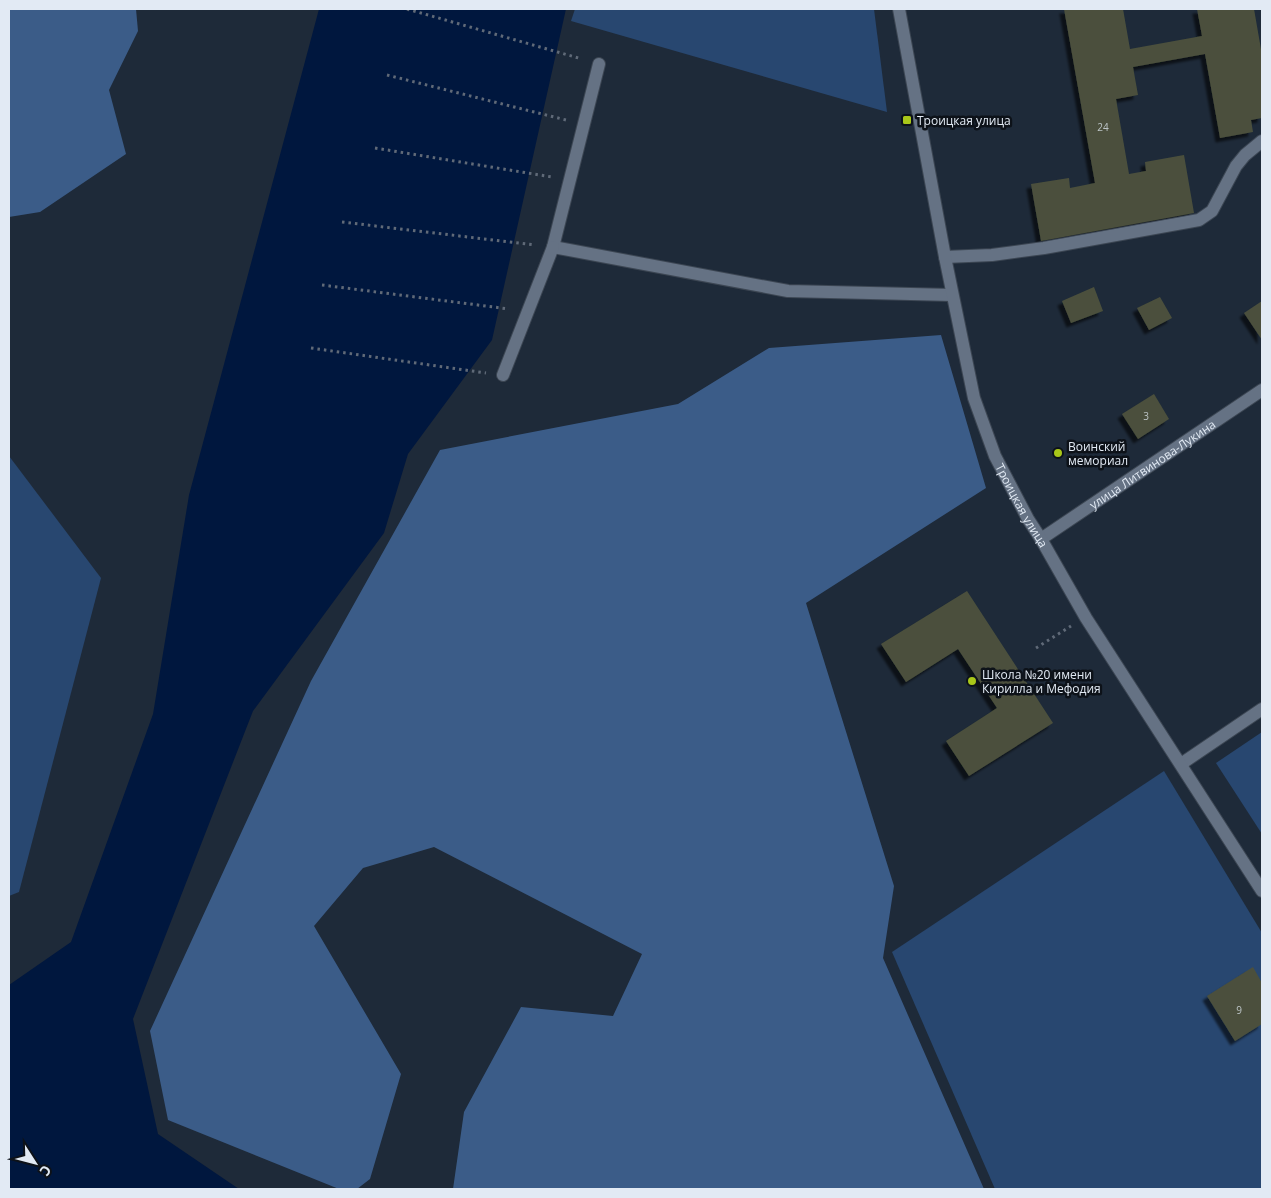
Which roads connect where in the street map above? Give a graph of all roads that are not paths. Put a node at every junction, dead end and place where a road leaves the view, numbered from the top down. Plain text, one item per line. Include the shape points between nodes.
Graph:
1 (899, 9) edge
2 (599, 64) road end
3 (1262, 141) edge
4 (553, 247) junction
5 (945, 257) junction
6 (952, 295) junction
7 (503, 375) road end
8 (1262, 390) edge
9 (1041, 539) junction
10 (1262, 709) edge
11 (1181, 764) junction
12 (1262, 891) edge

1 - 5 main road, Троицкая улица
2 - 4 main road
3 - 5 main road via 1236,166 1212,211 1199,220 1044,248
4 - 6 main road via 788,291
4 - 7 main road
5 - 6 main road, Троицкая улица
6 - 9 main road, Троицкая улица via 974,398 992,448
8 - 9 main road, улица Литвинова-Лукина
9 - 11 main road, Троицкая улица via 1086,618
10 - 11 main road
11 - 12 main road, Троицкая улица

